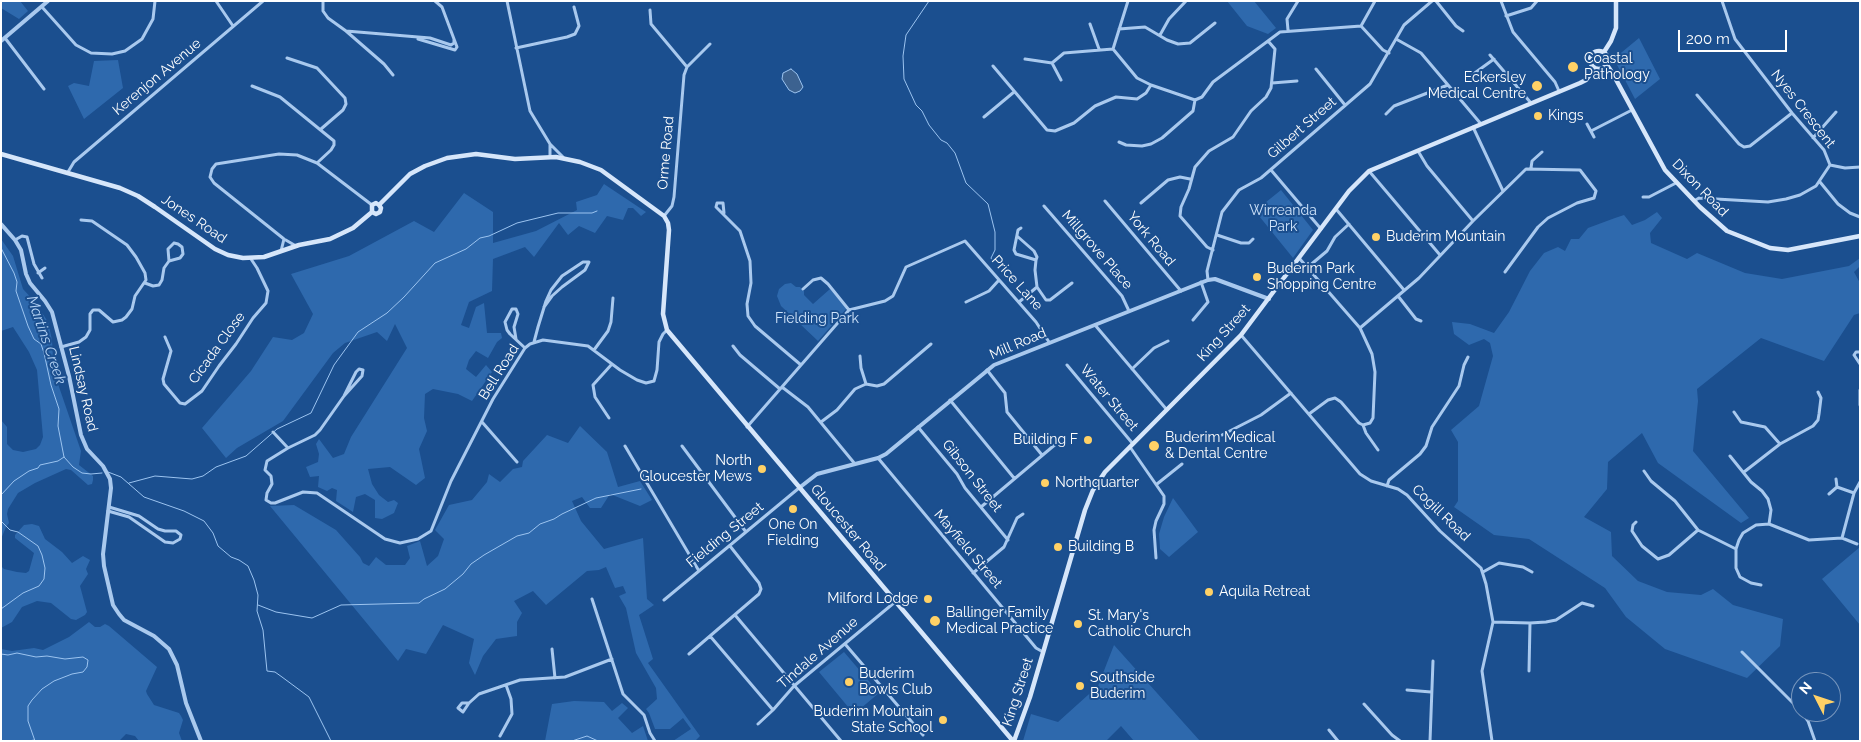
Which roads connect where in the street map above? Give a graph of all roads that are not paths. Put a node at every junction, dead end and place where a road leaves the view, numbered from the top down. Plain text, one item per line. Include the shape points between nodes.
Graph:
1 (48, 1) edge
2 (155, 1) edge
3 (216, 1) edge
4 (263, 1) edge
5 (323, 1) edge
6 (435, 1) edge
7 (507, 1) edge
8 (1128, 1) edge
9 (1186, 1) edge
10 (1298, 1) edge
11 (1375, 1) edge
12 (1434, 1) edge
13 (1501, 1) edge
14 (1536, 1) edge
15 (1616, 1) edge
16 (1722, 1) edge
17 (42, 7) junction
18 (574, 7) dead end
19 (650, 10) dead end
20 (1506, 16) junction
21 (1215, 23) dead end
22 (1090, 24) dead end
23 (233, 26) junction
24 (1361, 26) junction
25 (1119, 29) junction
26 (1288, 30) junction
27 (346, 31) junction
28 (1463, 31) dead end
29 (1160, 35) junction
30 (1396, 39) junction
31 (3, 40) edge
32 (1268, 41) junction
33 (710, 44) dead end
34 (516, 48) junction
35 (1099, 49) junction
36 (1113, 49) junction
37 (1604, 52) junction
38 (1388, 53) junction
39 (1490, 55) dead end
40 (287, 58) dead end
41 (1025, 59) dead end
42 (1494, 59) junction
43 (1052, 63) junction
44 (1607, 65) junction
45 (993, 66) dead end
46 (687, 67) junction
47 (1595, 68) junction
48 (1316, 69) dead end
49 (393, 75) dead end
50 (1472, 75) dead end
51 (1061, 80) dead end
52 (1297, 81) dead end
53 (1272, 83) junction
54 (1151, 85) junction
55 (1448, 85) junction
56 (252, 86) dead end
57 (44, 89) dead end
58 (1560, 91) junction
59 (1014, 92) junction
60 (1697, 95) dead end
61 (1195, 100) junction
62 (1531, 103) junction
63 (1345, 105) junction
64 (1632, 110) junction
65 (1836, 112) dead end
66 (1792, 113) junction
67 (1386, 114) dead end
68 (984, 117) dead end
69 (1481, 124) junction
70 (1587, 124) dead end
71 (1473, 127) junction
72 (321, 130) junction
73 (1591, 131) junction
74 (1594, 137) dead end
75 (1813, 138) junction
76 (1119, 142) dead end
77 (550, 144) junction
78 (1418, 150) junction
79 (1542, 152) dead end
80 (1, 154) edge
81 (550, 157) junction
82 (564, 158) junction
83 (317, 164) junction
84 (1830, 165) junction
85 (1860, 167) edge
86 (1531, 168) junction
87 (1271, 170) junction
88 (68, 172) junction
89 (1368, 172) junction
90 (1190, 179) junction
91 (1820, 182) junction
92 (1676, 183) junction
93 (1502, 191) junction
94 (1643, 197) dead end
95 (1709, 200) junction
96 (1105, 201) dead end
97 (1694, 201) junction
98 (379, 204) junction
99 (1141, 204) dead end
100 (372, 205) junction
101 (1044, 206) dead end
102 (1700, 207) junction
103 (1336, 209) junction
104 (372, 212) junction
105 (724, 213) dead end
106 (664, 216) junction
107 (1860, 217) edge
108 (80, 220) dead end
109 (1473, 221) junction
110 (1, 224) edge
111 (1349, 224) junction
112 (1021, 228) dead end
113 (1321, 229) junction
114 (1217, 235) junction
115 (1017, 236) junction
116 (1860, 236) edge
117 (284, 239) junction
118 (1253, 239) dead end
119 (15, 240) junction
120 (296, 246) junction
121 (1213, 250) junction
122 (281, 252) junction
123 (1440, 255) junction
124 (251, 258) junction
125 (260, 258) junction
126 (1299, 258) junction
127 (1036, 260) junction
128 (169, 261) junction
129 (1308, 267) junction
130 (45, 268) dead end
131 (257, 268) junction
132 (1505, 272) dead end
133 (38, 273) junction
134 (42, 278) dead end
135 (999, 280) junction
136 (1208, 280) junction
137 (1201, 282) junction
138 (145, 283) junction
139 (1072, 283) dead end
140 (1037, 288) junction
141 (804, 289) dead end
142 (1404, 290) junction
143 (1181, 291) junction
144 (1398, 296) junction
145 (613, 298) dead end
146 (1269, 300) junction
147 (966, 302) dead end
148 (1019, 302) junction
149 (544, 307) junction
150 (849, 310) junction
151 (1129, 311) junction
152 (1193, 320) dead end
153 (1421, 321) dead end
154 (1095, 324) junction
155 (1360, 328) junction
156 (667, 330) junction
157 (1241, 335) junction
158 (165, 337) dead end
159 (516, 339) junction
160 (1168, 341) dead end
161 (534, 342) junction
162 (1049, 342) junction
163 (931, 344) dead end
164 (734, 346) dead end
165 (62, 347) junction
166 (525, 348) junction
167 (594, 350) junction
168 (1860, 352) edge
169 (860, 356) dead end
170 (1468, 357) dead end
171 (612, 364) junction
172 (1860, 364) edge
173 (801, 365) junction
174 (1067, 365) dead end
175 (1132, 369) junction
176 (986, 370) junction
177 (866, 384) junction
178 (781, 388) junction
179 (1860, 390) edge
180 (1818, 392) dead end
181 (1290, 393) junction
182 (344, 396) junction
183 (950, 400) junction
184 (1860, 406) edge
185 (1167, 410) junction
186 (1734, 412) dead end
187 (1309, 414) junction
188 (609, 418) dead end
189 (482, 422) junction
190 (821, 422) junction
191 (1363, 424) junction
192 (748, 427) junction
193 (918, 427) junction
194 (274, 432) dead end
195 (1222, 435) dead end
196 (1057, 443) dead end
197 (1780, 444) junction
198 (625, 446) dead end
199 (682, 446) dead end
200 (1131, 446) junction
201 (288, 448) junction
202 (1378, 450) dead end
203 (1042, 455) junction
204 (1730, 456) dead end
205 (878, 458) junction
206 (517, 462) dead end
207 (855, 464) junction
208 (1182, 464) dead end
209 (1644, 471) dead end
210 (1744, 472) junction
211 (1014, 478) junction
212 (1836, 479) dead end
213 (1860, 482) edge
214 (1157, 484) junction
215 (1387, 486) junction
216 (1837, 487) junction
217 (799, 488) junction
218 (1854, 493) junction
219 (1829, 494) dead end
220 (981, 507) junction
221 (108, 509) junction
222 (1023, 514) dead end
223 (1636, 522) dead end
224 (1769, 524) junction
225 (1698, 530) junction
226 (746, 532) junction
227 (1842, 538) junction
228 (1008, 540) junction
229 (1857, 544) dead end
230 (730, 546) junction
231 (1736, 549) junction
232 (1156, 558) dead end
233 (699, 571) junction
234 (1483, 572) junction
235 (1532, 572) dead end
236 (973, 573) junction
237 (1761, 585) dead end
238 (592, 599) dead end
239 (664, 600) dead end
240 (895, 602) junction
241 (1593, 606) dead end
242 (735, 615) junction
243 (1493, 622) junction
244 (1530, 624) junction
245 (710, 636) junction
246 (845, 644) junction
247 (552, 649) dead end
248 (1043, 652) junction
249 (1742, 652) dead end
250 (689, 654) dead end
251 (612, 659) junction
252 (1433, 661) dead end
253 (1529, 671) dead end
254 (555, 678) junction
255 (506, 685) junction
256 (794, 686) junction
257 (1407, 690) dead end
258 (1432, 692) junction
259 (469, 703) dead end
260 (1364, 704) dead end
261 (773, 710) junction
262 (758, 724) dead end
263 (1329, 730) dead end
264 (923, 735) dead end
265 (500, 736) dead end
266 (201, 741) edge
267 (655, 741) edge
268 (841, 741) edge
269 (1013, 741) edge
270 (1338, 741) edge
271 (1400, 741) edge
272 (1430, 741) edge
273 (1492, 741) edge
274 (1815, 741) edge

1 - 17 street
2 - 17 street via 153,19 142,39 135,46 112,54 91,53 76,45
3 - 23 street
4 - 23 street, Kerenjon Avenue
5 - 27 street via 325,15
6 - 27 street via 442,7 458,47 454,50 410,36
7 - 34 street
8 - 25 street
9 - 29 street via 1168,19
10 - 26 street via 1287,19
11 - 24 street
12 - 28 street
12 - 30 street, Gilbert Street via 1404,25
13 - 20 street
14 - 20 street via 1531,8
15 - 37 main road via 1616,28
16 - 66 street, Nyes Crescent via 1735,39
17 - 31 street
18 - 34 street via 579,26 575,34
19 - 46 street via 651,24
20 - 58 street via 1513,32
21 - 29 street via 1190,43 1178,44
22 - 35 street
23 - 88 street, Kerenjon Avenue via 74,162
24 - 26 street
24 - 38 street
25 - 29 street via 1145,27
25 - 36 street
26 - 32 street
27 - 49 street
30 - 38 street, Gilbert Street
30 - 55 street via 1421,53
31 - 57 street
32 - 53 street via 1275,50
32 - 61 street via 1213,82 1202,97
33 - 46 street
34 - 77 street via 530,111
35 - 36 street
35 - 43 street via 1064,53
36 - 54 street via 1137,78
37 - 44 main road via 1608,58
37 - 47 main road via 1591,56 1590,61
38 - 63 street, Gilbert Street via 1370,84
39 - 42 street
40 - 72 street via 317,68 344,98 343,110
41 - 43 street
42 - 50 street
42 - 62 street
43 - 51 street
44 - 47 main road via 1603,69
44 - 64 main road, Dixon Road
45 - 59 street
46 - 106 street, Orme Road via 674,197
47 - 58 main road, King Street via 1586,80
48 - 63 street
52 - 53 street
53 - 90 street via 1266,97 1251,111 1233,137 1209,151 1195,167
54 - 59 street via 1138,99 1116,97 1055,131 1047,130
54 - 61 street
55 - 67 street via 1394,106
55 - 69 street
56 - 72 street via 280,97
58 - 62 main road, King Street
59 - 68 street
60 - 66 street via 1744,147 1750,146
61 - 76 street via 1193,111 1162,138 1142,146
62 - 69 main road, King Street
63 - 87 street, Gilbert Street
64 - 73 street
64 - 92 main road, Dixon Road via 1665,170
65 - 75 street
66 - 75 street, Nyes Crescent
69 - 71 main road, King Street
70 - 73 street
71 - 78 main road, King Street
71 - 93 street
72 - 83 street via 334,141 334,145
73 - 74 street
75 - 84 street, Nyes Crescent via 1828,156
77 - 81 street
77 - 82 street
78 - 89 main road, King Street
78 - 109 street via 1427,166
79 - 86 street via 1532,161
80 - 88 main road, Jones Road
81 - 82 main road
81 - 98 main road via 515,159 476,154 447,158 410,174
82 - 106 main road via 601,170
83 - 100 street
83 - 117 street via 298,155 280,154 224,161 212,169 210,178 214,183
84 - 85 street
84 - 91 street, Nyes Crescent
86 - 93 street
86 - 132 street via 1580,170 1596,192 1594,198 1548,218 1538,226
87 - 113 street
87 - 114 street, Gilbert Street via 1239,190 1222,212
88 - 124 main road, Jones Road via 106,182 138,196 215,249 228,255
89 - 103 main road, King Street
89 - 123 street
90 - 99 street via 1168,180
90 - 121 street via 1180,216 1207,248
91 - 95 street, Nyes Crescent via 1809,192 1768,202
91 - 107 street via 1838,204
92 - 94 street
92 - 97 main road, Dixon Road
93 - 109 street
95 - 97 street, Nyes Crescent via 1699,198
95 - 102 street
96 - 143 street, York Road
97 - 102 main road, Dixon Road
98 - 100 main road
98 - 104 main road via 380,212
100 - 104 main road
101 - 151 street, Millgrove Place via 1122,296
102 - 116 main road, Dixon Road via 1727,231 1780,250
103 - 111 street
103 - 113 main road, King Street
104 - 120 main road, Jones Road via 340,235
105 - 173 street via 740,231 750,261 748,316 754,326
106 - 156 main road via 669,230 663,309
108 - 138 street via 92,221 127,245 144,272
109 - 123 street
110 - 119 street, Lindsay Road
111 - 129 street via 1335,237 1327,251
111 - 142 street
112 - 115 street
113 - 126 main road, King Street
114 - 118 street via 1241,243 1249,243
114 - 121 street, Gilbert Street
115 - 127 street via 1034,251
115 - 127 street via 1016,254
117 - 120 street
117 - 122 street
119 - 133 street via 27,237
119 - 165 street, Lindsay Road via 28,279 52,312
120 - 122 main road, Jones Road
121 - 136 street, Gilbert Street
122 - 125 main road, Jones Road
123 - 142 street
124 - 125 main road, Jones Road
124 - 131 street
125 - 131 street
126 - 129 street
126 - 146 main road, King Street
127 - 140 street
128 - 128 street via 168,247 178,244 183,250 182,256
128 - 138 street via 159,285
129 - 155 street
130 - 133 street
131 - 158 street, Cicada Close via 268,291 266,303 202,392 185,404 180,403 164,384 171,351
133 - 134 street
135 - 147 street via 989,291
135 - 148 street, Price Lane
135 - 150 street, Price Lane via 965,242 906,267 893,296 885,301
136 - 137 street, Mill Road
136 - 146 street, Mill Road via 1215,279
137 - 143 street, Mill Road
137 - 152 street via 1208,302
138 - 165 street via 126,317 113,322 99,310 93,310 86,337
139 - 140 street via 1050,300 1046,300
140 - 148 street
141 - 150 street via 813,280 821,278
142 - 144 street
143 - 151 street, Mill Road
144 - 153 street
144 - 155 street
145 - 167 street via 608,331
146 - 157 main road, King Street
148 - 162 street, Price Lane
149 - 149 street via 557,282 583,262 589,262 585,270 552,296
149 - 161 street
150 - 173 street
151 - 154 street, Mill Road
154 - 162 street, Mill Road
154 - 175 street
155 - 191 street via 1372,354 1375,372 1373,418 1370,423
156 - 171 street, Bell Road via 659,342 654,381 646,384
156 - 192 main road, Gloucester Road
157 - 181 street, Cogill Road
157 - 185 main road, King Street
159 - 159 street via 507,330 505,322 512,309 516,309 518,314 514,327
159 - 166 street
160 - 175 street via 1154,348
161 - 166 street, Bell Road
161 - 167 street, Bell Road via 582,344
162 - 176 street, Mill Road
163 - 177 street via 884,384
164 - 178 street via 740,355
165 - 221 street, Lindsay Road via 81,435 87,449 110,479
166 - 189 street, Bell Road
167 - 171 street, Bell Road
168 - 172 street via 1854,355
169 - 177 street
170 - 215 street via 1459,386 1432,427 1426,446 1389,480
171 - 188 street via 593,385 594,398
173 - 178 street
174 - 200 street, Water Street
175 - 185 street
176 - 183 street, Mill Road
176 - 203 street via 1005,393 1006,412
177 - 190 street via 855,389 837,410
178 - 190 street via 808,407
178 - 192 street
179 - 184 street
180 - 197 street via 1821,398 1818,420
181 - 187 street, Cogill Road
181 - 195 street via 1261,415
182 - 182 street via 356,372 363,370 362,376
182 - 201 street via 315,435
183 - 193 street, Mill Road
183 - 211 street
185 - 200 main road, King Street
186 - 197 street via 1741,422 1765,427
187 - 191 street via 1335,398
187 - 215 street, Cogill Road via 1360,474
189 - 201 street, Bell Road via 431,530 418,539 400,543 385,539 316,493 303,492 269,502 266,496 272,484 271,476 265,470 266,461
189 - 206 street
190 - 207 street
191 - 202 street
192 - 217 main road, Gloucester Road
193 - 205 street, Mill Road
193 - 220 street, Gibson Street
194 - 201 street
196 - 203 street
197 - 210 street
198 - 233 street
199 - 226 street
200 - 214 street, Water Street
200 - 248 main road, King Street via 1105,472 1089,497
203 - 211 street
204 - 210 street
205 - 207 street, Mill Road
205 - 236 street, Mayfield Street
207 - 217 street, Mill Road via 817,474
208 - 214 street
209 - 225 street via 1675,501
210 - 224 street via 1768,499 1771,510
211 - 220 street
212 - 216 street
213 - 218 street
214 - 232 street via 1164,500 1154,530
215 - 234 street, Cogill Road via 1407,495 1440,531 1477,562
216 - 218 street
216 - 219 street
217 - 226 street, Fielding Street
217 - 240 main road, Gloucester Road
218 - 227 street
220 - 228 street, Gibson Street
221 - 221 street via 140,516 158,529 176,531 181,535 180,539 173,543 165,542 130,517
221 - 266 street, Lindsay Road via 103,560 114,605 124,620 154,636 169,649
222 - 228 street via 1017,518
223 - 225 street via 1632,531 1642,546 1658,559 1669,555
224 - 227 street via 1809,540
224 - 231 street via 1749,528
225 - 231 street
226 - 230 street, Fielding Street
227 - 229 street
228 - 236 street
230 - 233 street, Fielding Street
230 - 242 street via 761,589
231 - 237 street via 1736,568 1740,577
233 - 239 street, Fielding Street
234 - 235 street via 1499,563
234 - 243 street, Cogill Road
236 - 248 street, Mayfield Street via 1036,648
238 - 251 street
240 - 246 street, Tindale Avenue
240 - 269 main road, Gloucester Road
241 - 244 street via 1582,603 1556,620
242 - 245 street
242 - 256 street
243 - 244 street
243 - 273 street, Cogill Road via 1482,671
244 - 253 street
245 - 250 street
245 - 261 street
246 - 256 street, Tindale Avenue
246 - 264 street
247 - 254 street
248 - 269 main road, King Street
249 - 274 street via 1800,710
251 - 254 street
251 - 267 street via 622,694 644,716
252 - 258 street
254 - 255 street via 520,680
255 - 259 street via 479,694
255 - 265 street via 512,714
256 - 261 street, Tindale Avenue
256 - 268 street
257 - 258 street
258 - 272 street
260 - 271 street
261 - 262 street, Tindale Avenue
263 - 270 street

